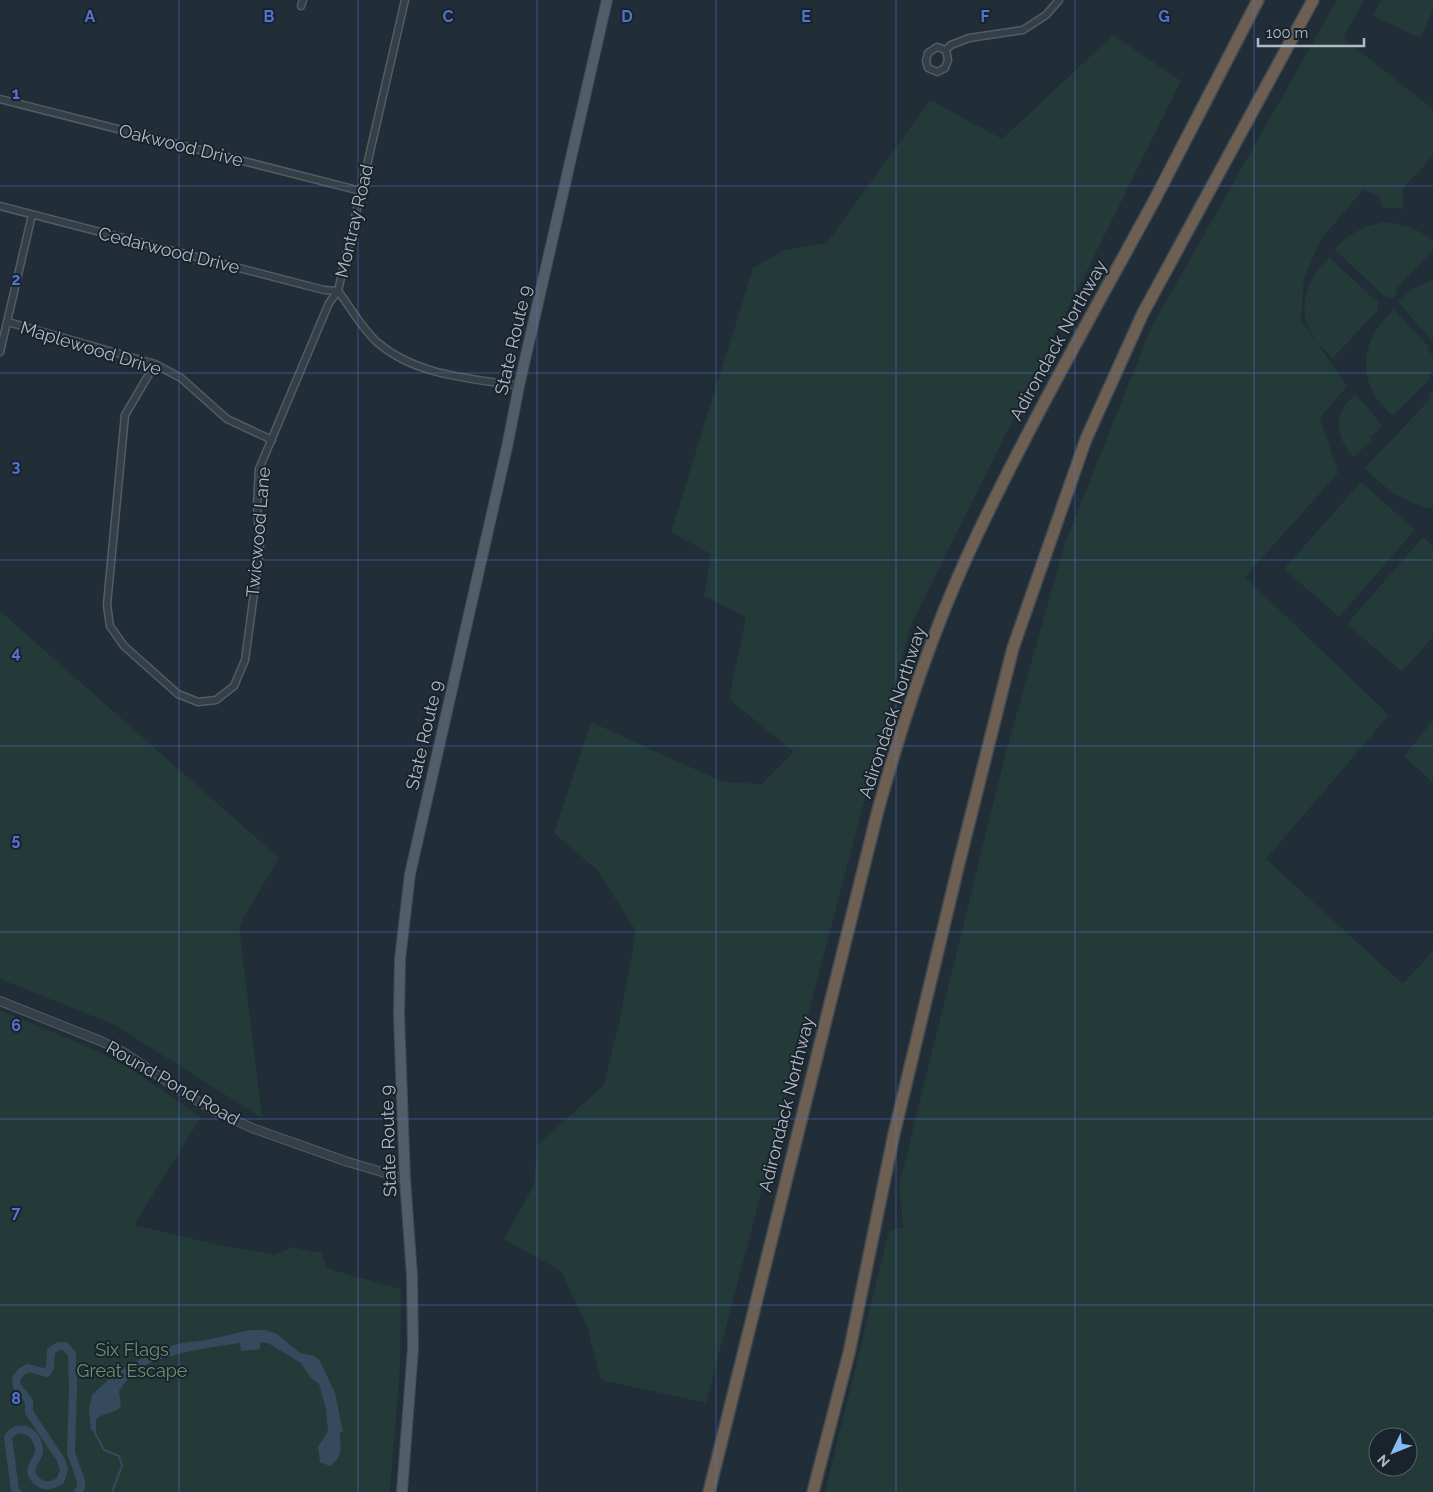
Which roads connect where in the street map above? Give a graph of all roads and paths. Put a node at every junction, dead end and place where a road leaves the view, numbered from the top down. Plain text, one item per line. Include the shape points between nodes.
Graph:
1 (405, 0) edge
2 (607, 0) edge
3 (1059, 0) edge
4 (1258, 0) edge
5 (1313, 0) edge
6 (946, 50) dead end
7 (0, 99) edge
8 (361, 191) junction
9 (0, 206) edge
10 (32, 215) junction
11 (338, 292) junction
12 (8, 322) junction
13 (0, 352) edge
14 (155, 364) junction
15 (519, 386) junction
16 (272, 440) junction
17 (0, 1001) edge
18 (405, 1179) junction
19 (402, 1492) edge
20 (709, 1492) edge
21 (813, 1492) edge

1 - 8 street, Montray Road
2 - 15 main road, State Route 9
3 - 6 street via 1046,15 1023,30 969,38
4 - 20 highway, Adirondack Northway via 1155,199 1025,438 977,535 930,647 877,814
5 - 21 highway via 1144,313 1086,439 1013,648 894,1134 849,1353
7 - 8 street, Oakwood Drive
8 - 11 street, Montray Road
9 - 10 street, Cedarwood Drive
10 - 11 street, Cedarwood Drive
10 - 12 street
11 - 15 street, Montray Road via 378,342 400,358 432,371
11 - 16 street, Twicwood Lane via 329,303
12 - 13 street
12 - 14 street, Maplewood Drive
14 - 16 street, Maplewood Drive via 181,378 227,419
14 - 16 street, Twicwood Lane via 125,415 107,605 110,626 124,646 178,694 198,702 216,700 234,686 245,660 260,549 259,469
15 - 18 main road, State Route 9 via 410,874 400,959 399,1016
17 - 18 street, Round Pond Road via 125,1053 179,1090 252,1128
18 - 19 main road, State Route 9 via 413,1348

